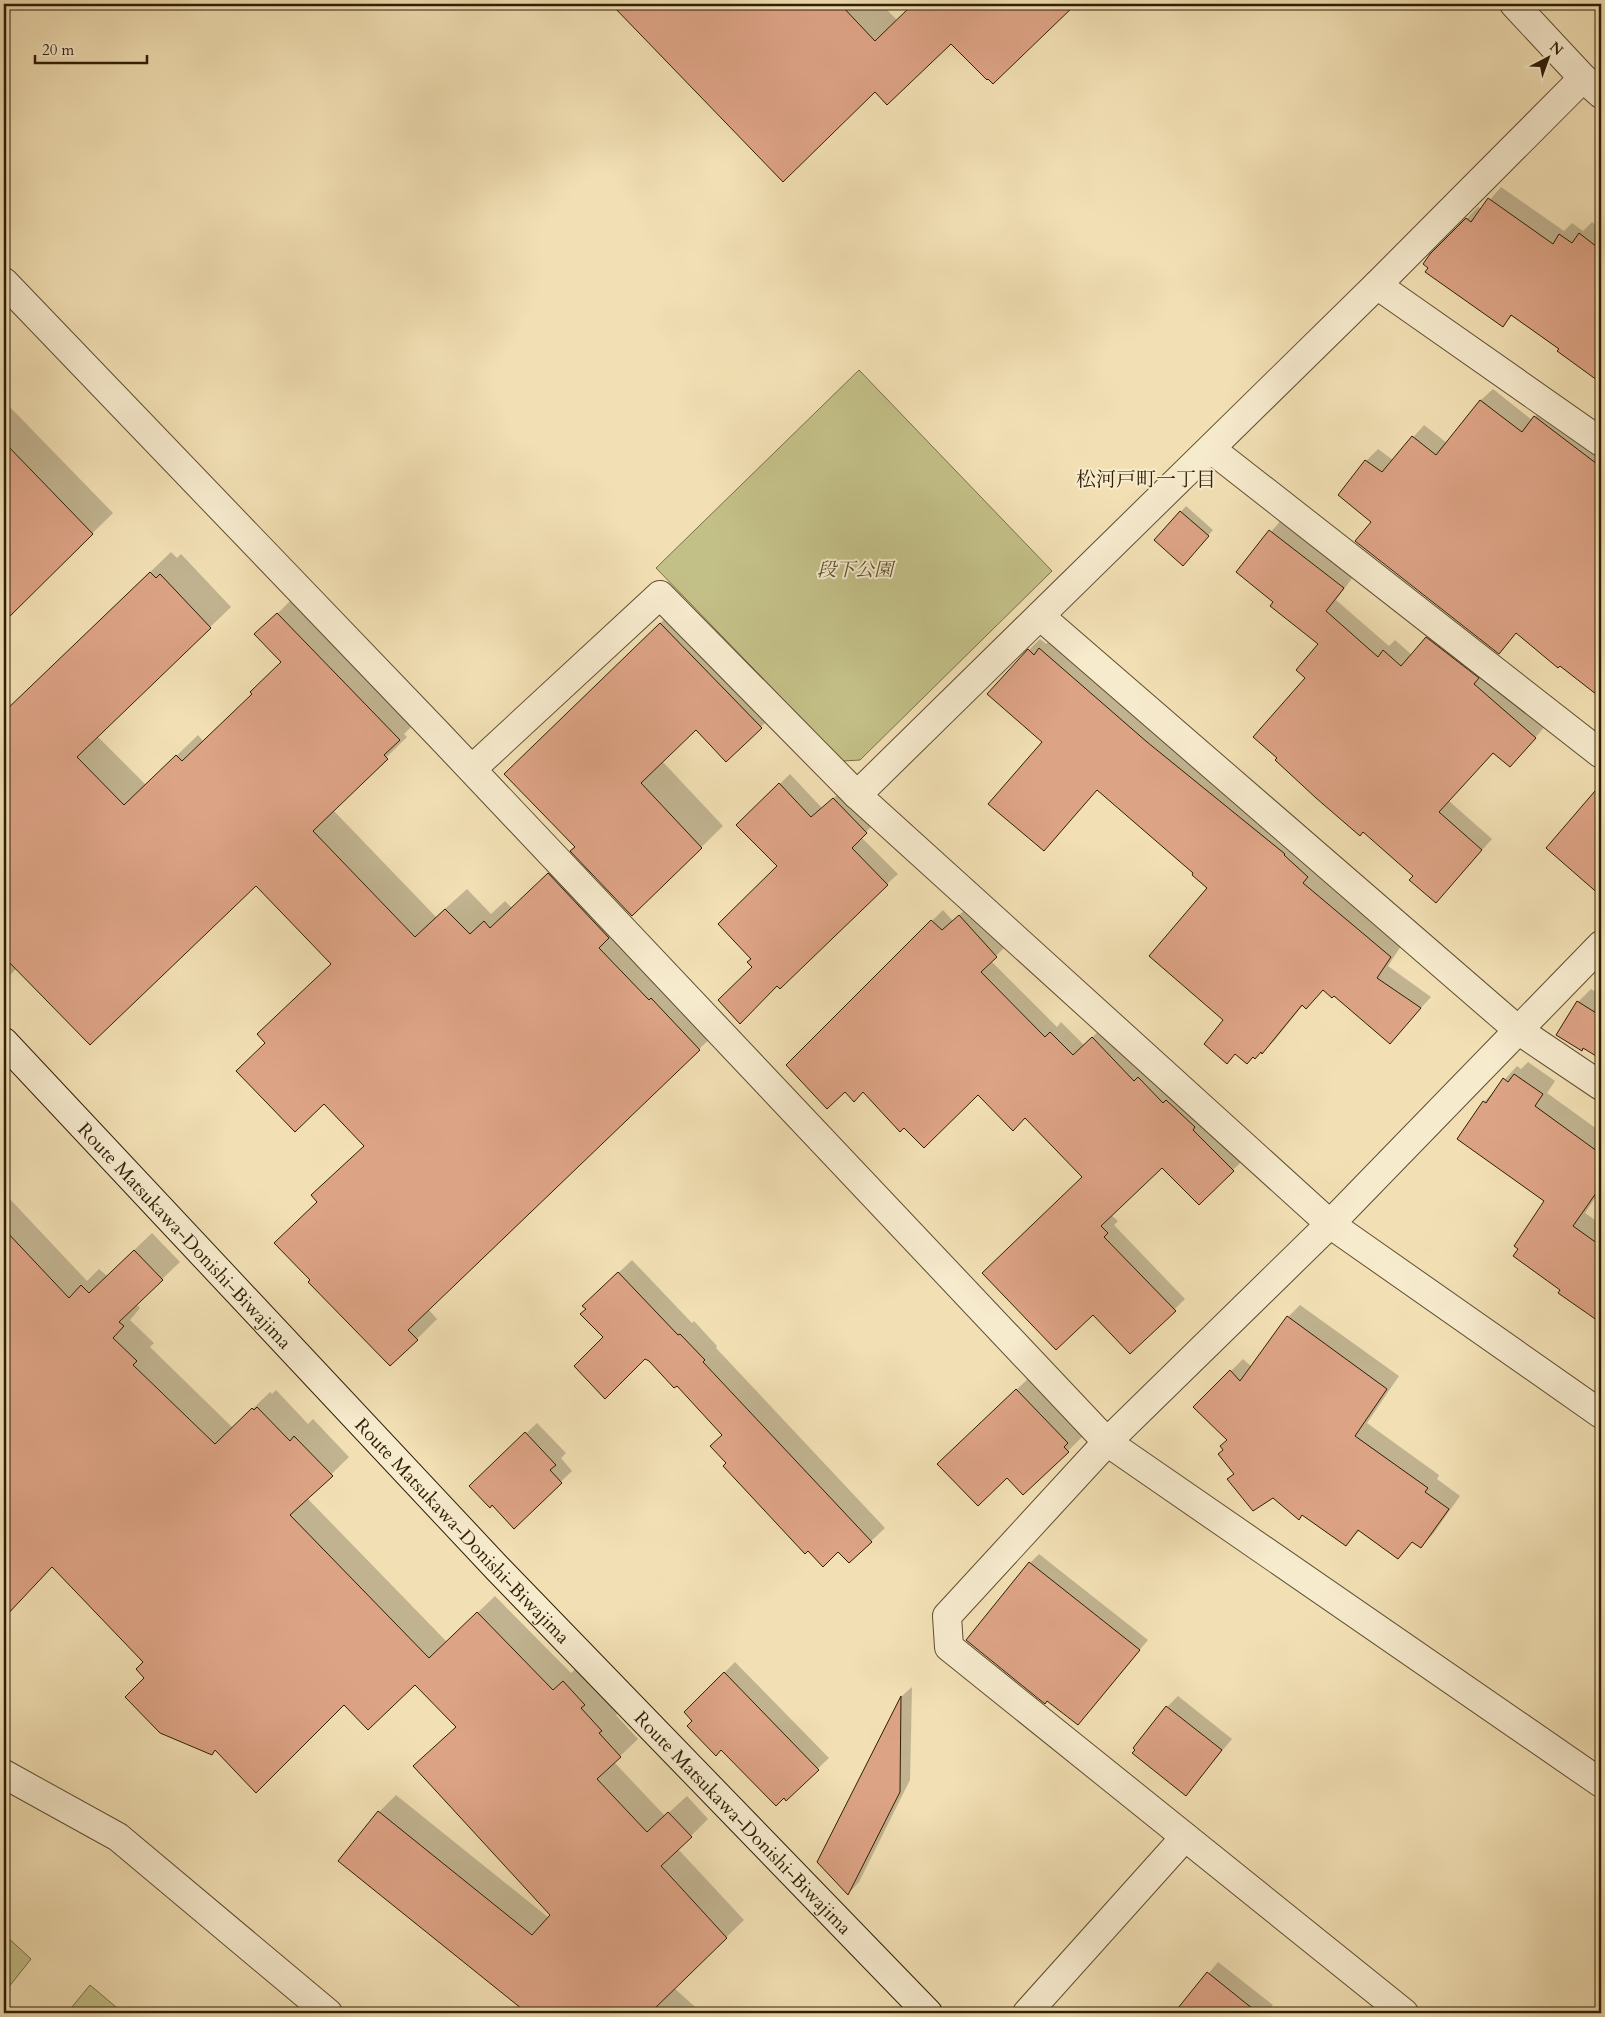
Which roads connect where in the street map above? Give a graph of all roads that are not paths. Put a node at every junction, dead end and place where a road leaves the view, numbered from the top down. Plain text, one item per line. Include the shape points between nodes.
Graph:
1 (1514, 4) edge
2 (1592, 86) edge
3 (4, 282) edge
4 (1377, 285) junction
5 (1601, 442) edge
6 (1211, 449) junction
7 (1040, 616) junction
8 (1601, 754) edge
9 (472, 769) junction
10 (858, 795) junction
11 (1601, 946) edge
12 (1518, 1030) junction
13 (4, 1042) edge
14 (1601, 1086) edge
15 (1330, 1224) junction
16 (1601, 1414) edge
17 (1107, 1442) junction
18 (4, 1774) edge
19 (1601, 1783) edge
20 (1185, 1837) junction
21 (328, 2013) edge
22 (928, 2013) edge
23 (1026, 2013) edge
24 (1404, 2013) edge

1 - 2 street
2 - 4 street
3 - 9 street
4 - 5 street
4 - 6 street
6 - 7 street
6 - 8 street
7 - 10 street
7 - 12 street
9 - 10 street via 660,595
9 - 17 street
10 - 15 street
11 - 12 street
12 - 14 street
12 - 15 street
13 - 22 street, Route Matsukawa-Donishi-Biwajima via 498,1568
15 - 16 street
15 - 17 street
17 - 19 street
17 - 20 street via 948,1616 949,1647
18 - 21 street via 118,1837
20 - 23 street
20 - 24 street

